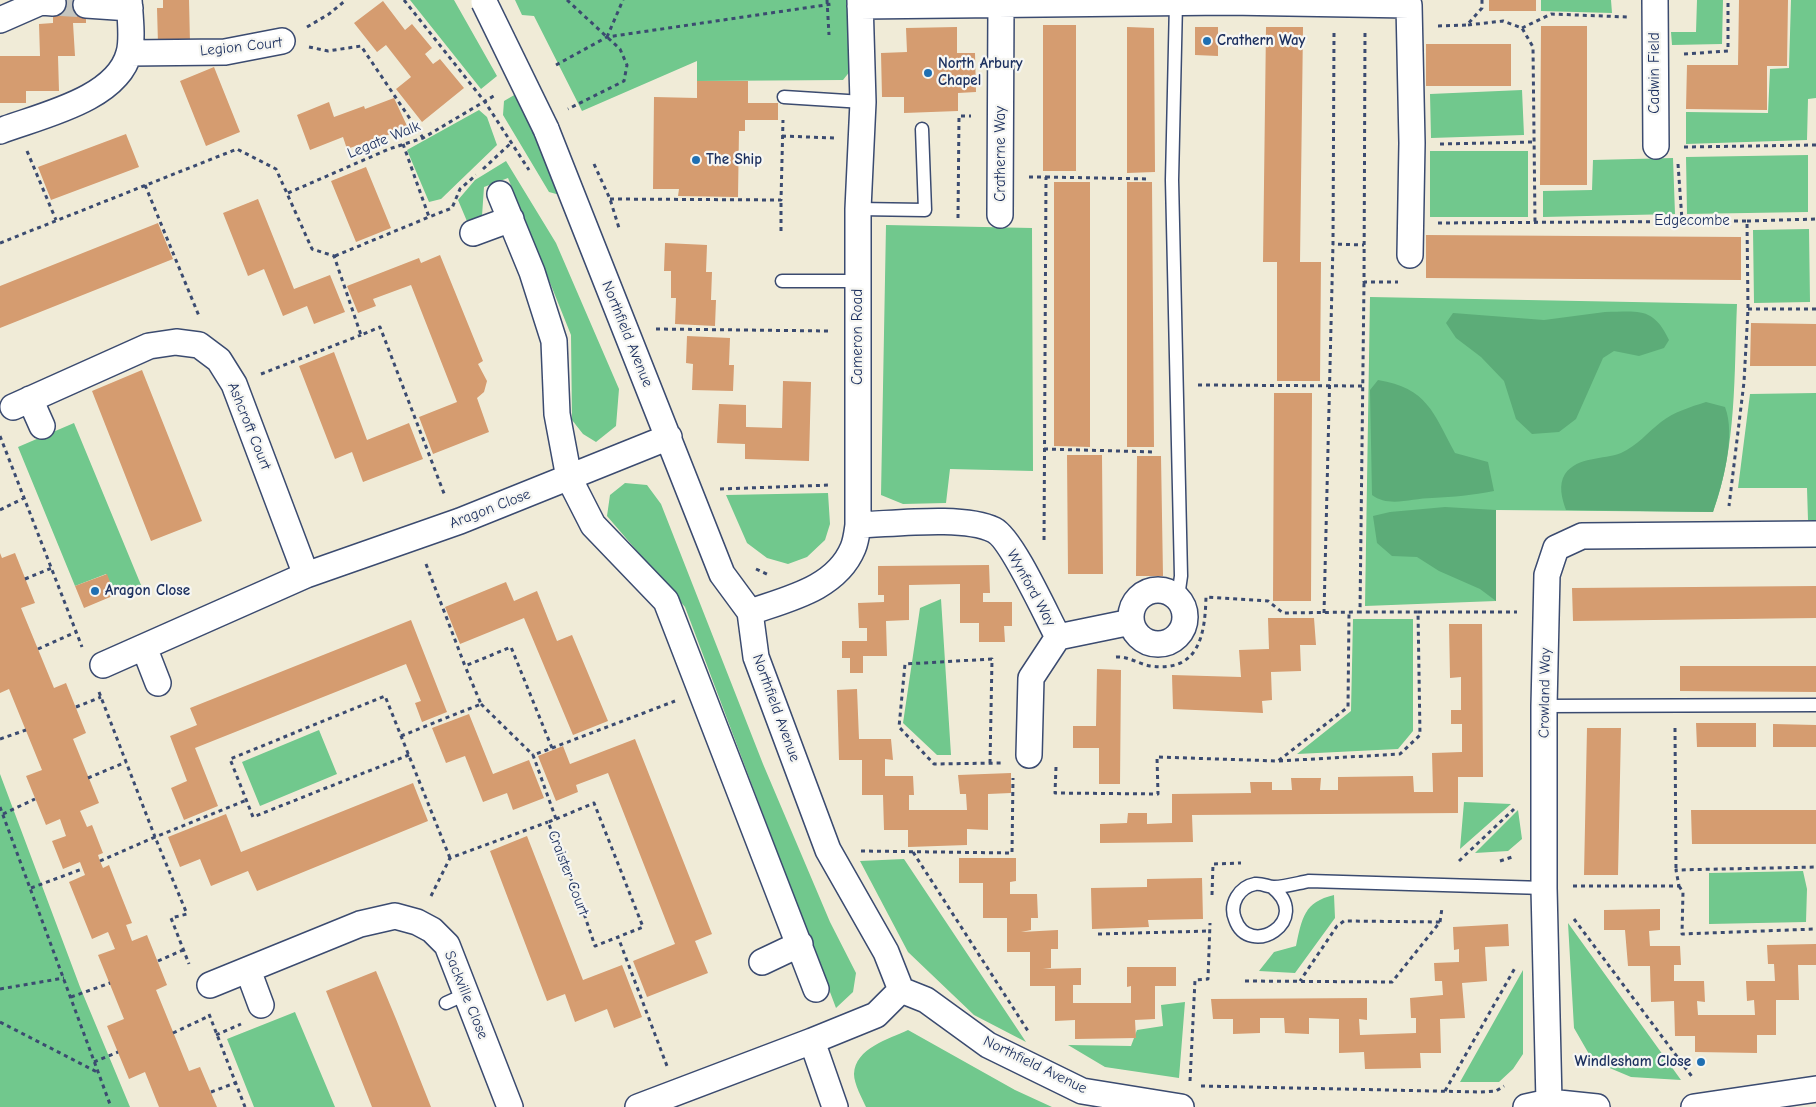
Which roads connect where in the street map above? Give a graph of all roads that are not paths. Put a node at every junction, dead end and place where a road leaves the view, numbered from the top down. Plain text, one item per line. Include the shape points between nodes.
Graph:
1 (484, 1) edge
2 (1097, 1) edge
3 (1176, 2) junction
4 (53, 3) dead end
5 (860, 3) edge
6 (1001, 3) junction
7 (130, 4) edge
8 (86, 5) dead end
9 (1655, 9) edge
10 (0, 20) edge
11 (282, 40) road end
12 (129, 53) junction
13 (784, 98) road end
14 (863, 102) junction
15 (8, 128) edge
16 (922, 129) dead end
17 (1667, 147) road end
18 (500, 194) dead end
19 (858, 209) junction
20 (1000, 216) dead end
21 (511, 219) junction
22 (473, 233) dead end
23 (1410, 255) dead end
24 (782, 281) dead end
25 (858, 281) junction
26 (42, 426) dead end
27 (669, 437) junction
28 (568, 478) junction
29 (858, 525) junction
30 (1816, 534) edge
31 (306, 575) junction
32 (1178, 597) junction
33 (750, 612) junction
34 (1131, 622) junction
35 (1058, 637) junction
36 (144, 647) junction
37 (103, 665) dead end
38 (158, 683) dead end
39 (1816, 705) edge
40 (1544, 706) junction
41 (1017, 762) road end
42 (1272, 887) junction
43 (1554, 887) junction
44 (800, 944) junction
45 (762, 962) dead end
46 (248, 970) junction
47 (210, 985) dead end
48 (816, 989) dead end
49 (901, 990) junction
50 (261, 1006) dead end
51 (812, 1041) junction
52 (1816, 1089) edge
53 (1185, 1096) edge
54 (1538, 1104) edge
55 (510, 1107) edge
56 (638, 1107) edge
57 (835, 1107) edge
58 (1597, 1107) edge
59 (1694, 1107) edge

1 - 27 street, Northfield Avenue, bridge via 546,130
2 - 3 street
2 - 6 street
3 - 23 street via 1409,4
3 - 32 lane via 1172,180 1182,576
4 - 10 street via 41,2
5 - 6 street
5 - 14 street, Cameron Road
6 - 20 street, Cratherne Way
7 - 8 street
7 - 12 street
9 - 17 street, Cadwin Field
11 - 12 street, Legion Court via 225,52
12 - 15 street via 117,76 94,96
13 - 14 lane
14 - 19 street, Cameron Road
16 - 19 lane via 925,210
18 - 21 street
19 - 25 street, Cameron Road
21 - 22 street
21 - 28 street via 554,340 557,414
24 - 25 lane
25 - 29 street, Cameron Road
26 - 31 street, Ashcroft Court via 22,403 149,346 176,342 199,345 219,360 234,384
27 - 28 street, Aragon Close
27 - 33 street, Northfield Avenue via 722,574
28 - 31 street, Aragon Close via 416,538
28 - 44 street via 594,525 666,601
29 - 33 street, Cameron Road via 854,548 838,570 820,586
29 - 35 street, Wynford Way via 965,522 995,530 1010,548
30 - 40 street, Crowland Way via 1582,536 1556,548 1547,575
31 - 36 street, Aragon Close
32 - 34 street via 1163,590 1144,593 1132,607
32 - 34 street via 1183,605 1185,621 1176,638 1158,644 1141,638
33 - 49 street, Northfield Avenue via 756,657 828,850 886,952
34 - 35 street, Wynford Way
35 - 41 street, Wynford Way via 1031,678
36 - 37 street, Aragon Close
36 - 38 street
39 - 40 lane
40 - 43 street, Crowland Way
42 - 42 lane via 1255,884 1239,893 1233,911 1235,920 1246,933 1260,937 1281,925 1286,907 1283,898
42 - 43 lane via 1309,881
43 - 54 street, Crowland Way
44 - 45 street
44 - 48 street
46 - 47 street, Sackville Close
46 - 50 street
46 - 55 street, Sackville Close via 360,924 395,916 417,922 432,930 447,946 456,998
49 - 51 street via 876,1015
49 - 53 street, Northfield Avenue via 926,1000 988,1045 1082,1091
51 - 56 street
51 - 57 street
52 - 59 street
54 - 58 street

